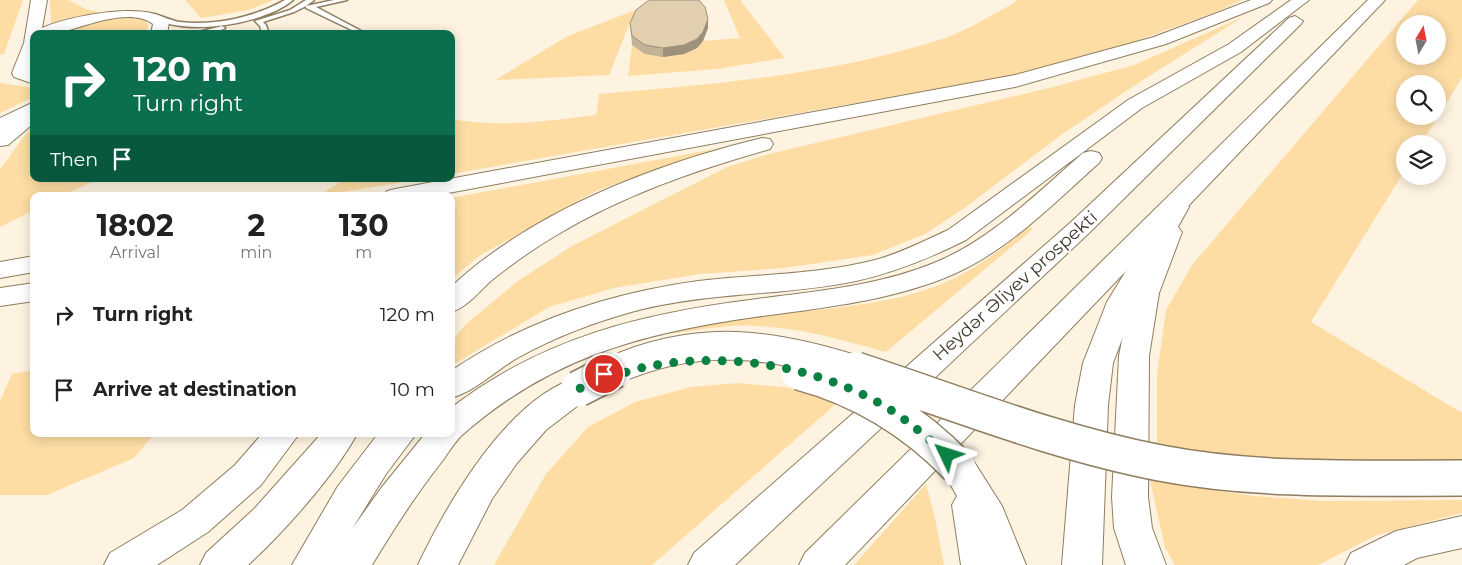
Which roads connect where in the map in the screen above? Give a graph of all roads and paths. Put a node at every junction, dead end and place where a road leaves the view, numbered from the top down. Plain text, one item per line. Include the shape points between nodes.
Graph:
1 (39, 0) edge
2 (290, 0) edge
3 (344, 0) edge
4 (1264, 0) edge
5 (1301, 0) edge
6 (1315, 0) edge
7 (1377, 0) edge
8 (85, 2) dead end
9 (311, 4) edge
10 (154, 16) junction
11 (238, 19) junction
12 (258, 21) junction
13 (245, 24) junction
14 (37, 30) edge
15 (51, 30) edge
16 (160, 30) edge
17 (214, 30) edge
18 (265, 30) edge
19 (356, 30) edge
20 (1235, 48) junction
21 (30, 50) edge
22 (30, 76) edge
23 (933, 98) junction
24 (30, 110) edge
25 (30, 116) edge
26 (0, 126) edge
27 (0, 140) edge
28 (416, 192) edge
29 (1184, 195) junction
30 (30, 265) edge
31 (0, 270) edge
32 (30, 293) edge
33 (0, 297) edge
34 (455, 299) edge
35 (455, 385) edge
36 (578, 389) junction
37 (455, 423) edge
38 (280, 437) edge
39 (337, 437) edge
40 (396, 437) edge
41 (442, 437) edge
42 (958, 467) junction
43 (1462, 478) edge
44 (1462, 532) edge
45 (1147, 557) edge
46 (124, 565) edge
47 (220, 565) edge
48 (312, 565) edge
49 (351, 565) edge
50 (438, 565) edge
51 (708, 565) edge
52 (819, 565) edge
53 (981, 565) edge
54 (1006, 565) edge
55 (1082, 565) edge
56 (1365, 565) edge

1 - 14 main road
2 - 11 lane
3 - 9 lane
4 - 23 main road via 1209,24 1104,58
5 - 20 main road
6 - 51 main road, Heydər Əliyev prospekti via 1221,96 1129,182
7 - 29 main road
8 - 10 main road
9 - 12 lane
9 - 19 lane
10 - 11 lane via 183,24
10 - 15 main road via 100,15 65,23
10 - 16 main road via 161,22
11 - 13 lane
12 - 13 lane
12 - 18 lane
13 - 17 lane
20 - 35 main road via 1134,104 957,235 933,247 868,269 690,292 602,310 548,330 495,357
20 - 37 main road via 1152,108 1003,232 946,268 882,289 674,320 588,342 511,380
21 - 22 main road via 20,69 21,73
23 - 28 main road
23 - 34 main road via 747,148 630,190 527,243 484,272
24 - 26 main road
25 - 27 main road
29 - 45 main road via 1145,292 1139,322 1131,406 1131,516
29 - 52 main road
29 - 55 main road via 1134,277 1108,333 1098,364 1091,420
30 - 31 main road
32 - 33 main road
36 - 42 main road, bridge via 649,366 685,361 735,361 776,366 861,393 895,412
36 - 43 main road, bridge via 630,363 680,348 708,345 758,347 817,358 1066,439 1160,463 1286,476
36 - 50 main road via 534,421 493,467 473,496
38 - 46 main road via 248,475 195,521
39 - 47 main road via 293,490
40 - 48 main road via 347,502
41 - 49 main road via 380,516
42 - 53 main road via 973,513
42 - 54 main road via 989,517
44 - 56 main road via 1410,543

